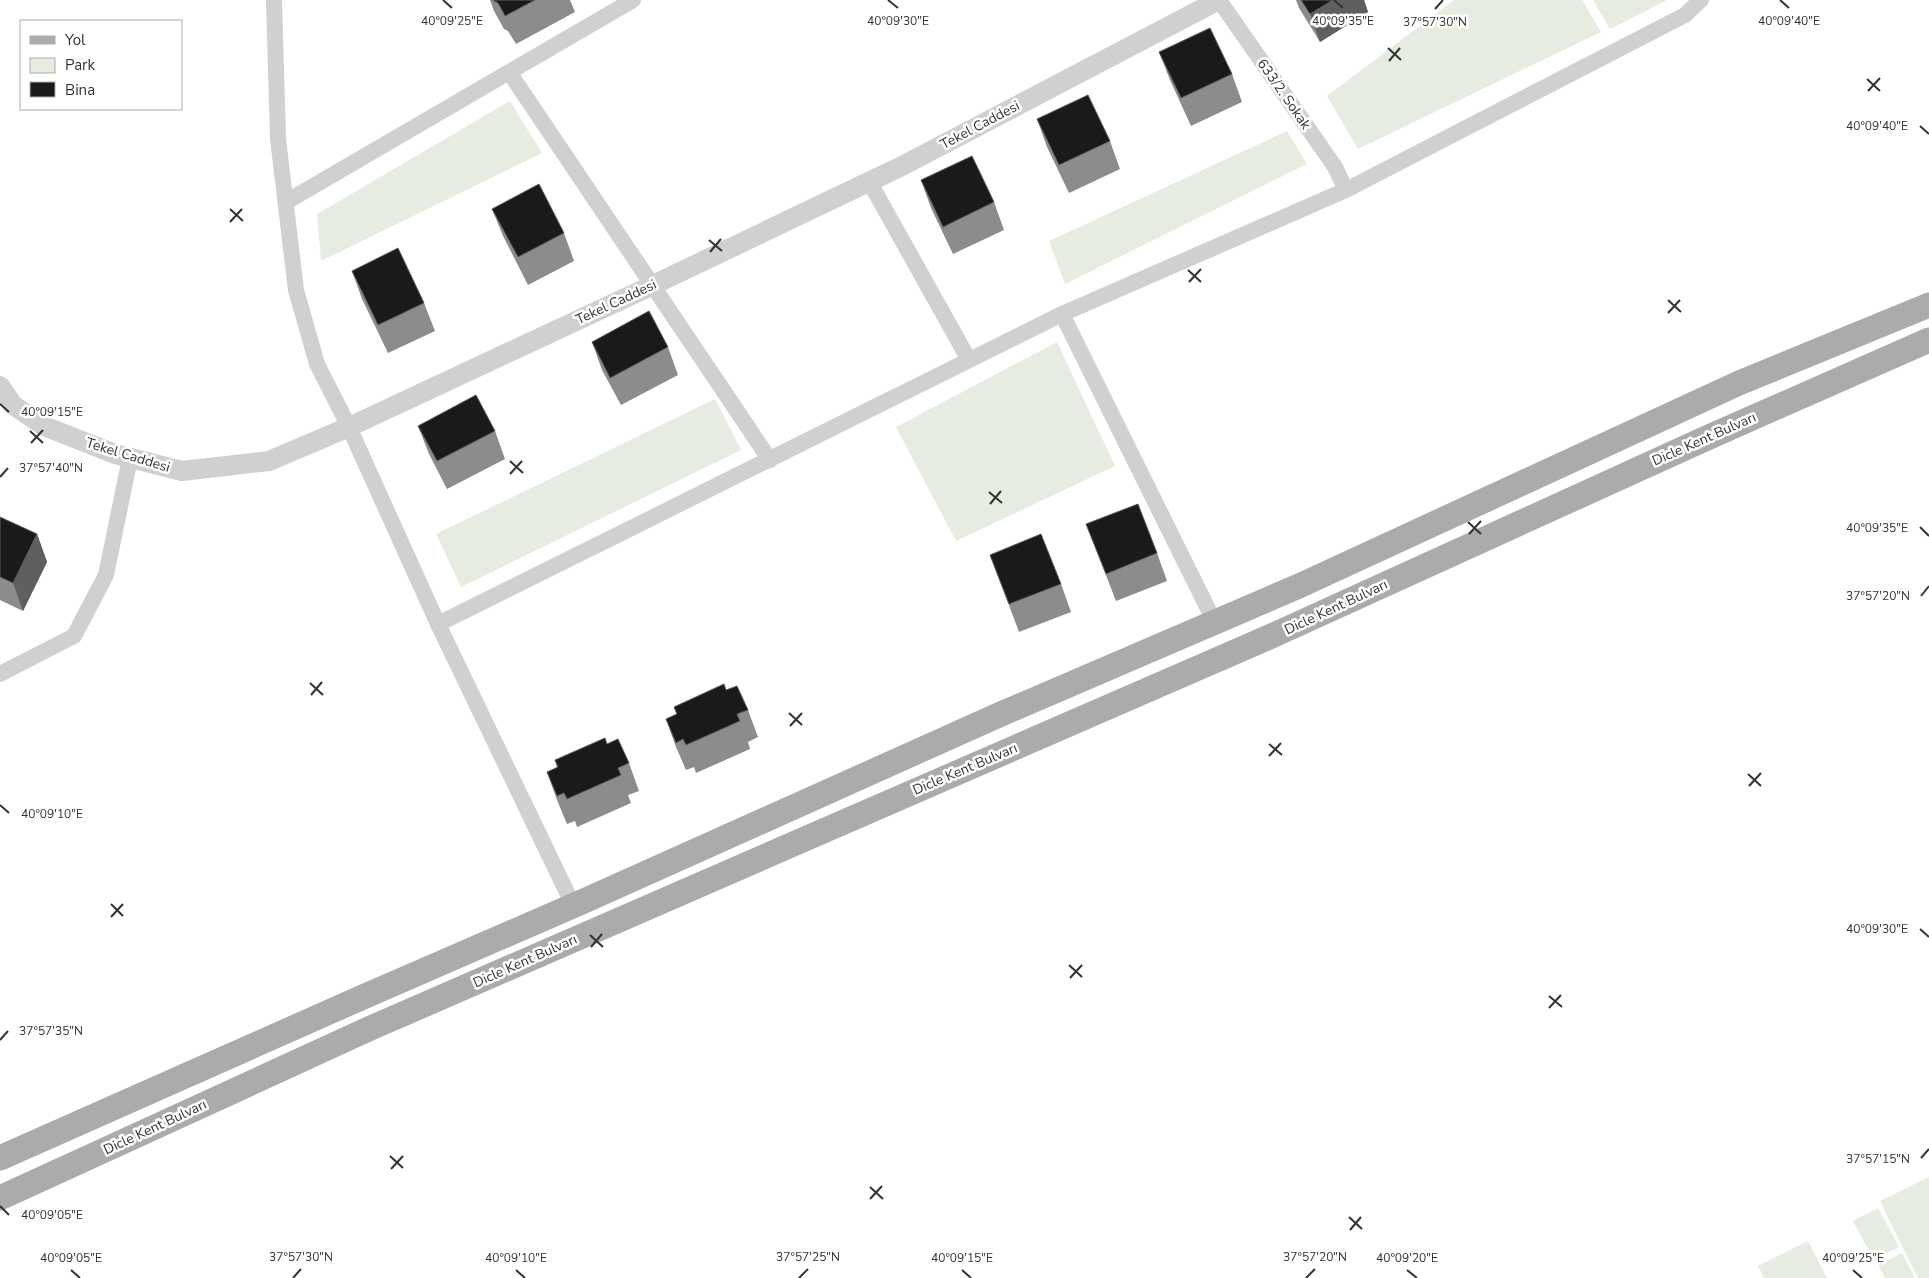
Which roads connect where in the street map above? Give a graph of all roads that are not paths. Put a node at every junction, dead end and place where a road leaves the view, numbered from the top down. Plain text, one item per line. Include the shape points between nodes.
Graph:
1 (274, 0) edge
2 (633, 0) edge
3 (1219, 0) edge
4 (1701, 0) edge
5 (509, 72) junction
6 (869, 181) junction
7 (1346, 190) junction
8 (286, 202) junction
9 (652, 286) junction
10 (1929, 305) edge
11 (1062, 314) junction
12 (1929, 340) edge
13 (970, 360) junction
14 (0, 386) edge
15 (349, 427) junction
16 (130, 458) junction
17 (770, 460) junction
18 (1214, 621) junction
19 (438, 624) junction
20 (0, 674) edge
21 (574, 906) junction
22 (0, 1158) edge
23 (0, 1198) edge

1 - 8 street via 278,139
2 - 5 street
3 - 6 street, Tekel Caddesi
3 - 7 street, 633/2. Sokak via 1335,167
4 - 7 street via 1685,15
5 - 8 street
5 - 9 street
6 - 9 street, Tekel Caddesi
6 - 13 street
7 - 11 street
8 - 15 street via 296,290 314,355
9 - 15 street, Tekel Caddesi
9 - 17 street
10 - 18 main road via 1739,383 1308,582
11 - 13 street
11 - 18 street
12 - 23 main road, Dicle Kent Bulvarı via 1267,638 373,1027
13 - 17 street
14 - 16 street, Tekel Caddesi via 13,405 44,426
15 - 16 street, Tekel Caddesi via 269,461 182,471
15 - 19 street
16 - 20 street via 106,575 74,636
17 - 19 street
18 - 21 main road
19 - 21 street
21 - 22 main road

